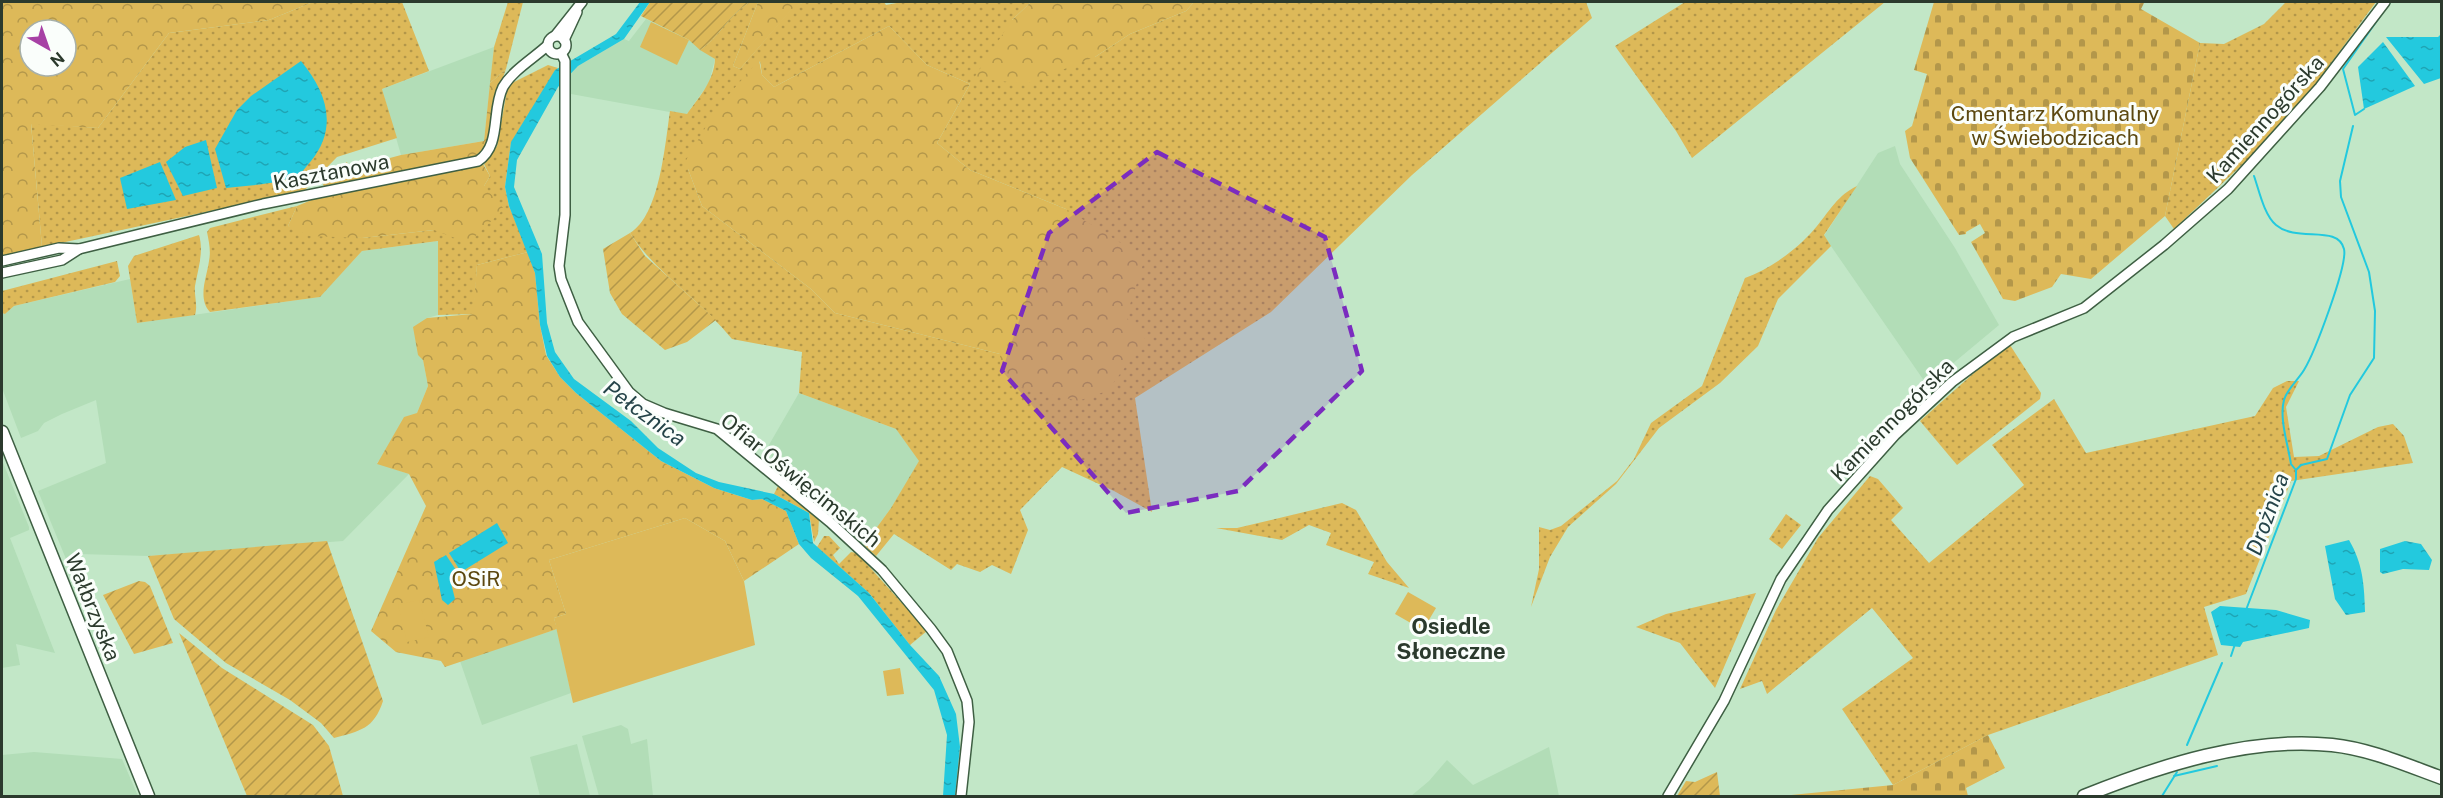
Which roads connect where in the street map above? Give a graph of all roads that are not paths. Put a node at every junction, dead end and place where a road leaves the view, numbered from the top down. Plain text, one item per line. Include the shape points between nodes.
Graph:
1 (582, 2) edge
2 (2385, 2) edge
3 (560, 38) junction
4 (556, 53) junction
5 (79, 249) junction
6 (2, 261) edge
7 (2, 273) edge
8 (2, 432) edge
9 (2442, 778) edge
10 (148, 796) edge
11 (961, 796) edge
12 (1668, 796) edge
13 (2084, 796) edge

1 - 3 street
2 - 12 street, Kamiennogórska via 2320,87 2228,189 2084,308 2013,337 1952,382 1895,435 1828,510 1781,579 1718,711
3 - 4 street, Kasztanowa
3 - 4 street, Ofiar Oświęcimskich via 565,48
4 - 5 street, Kasztanowa via 528,63 503,88 491,148 478,160 263,204
4 - 11 street, Ofiar Oświęcimskich via 565,81 565,215 559,266 578,322 628,392 664,413 717,429 882,570 931,629 951,658 967,701 969,722
5 - 6 street, Kasztanowa via 59,248
5 - 7 street, Kasztanowa via 62,260
8 - 10 main road, Wałbrzyska
9 - 13 main road via 2369,753 2334,745 2304,744 2182,761

